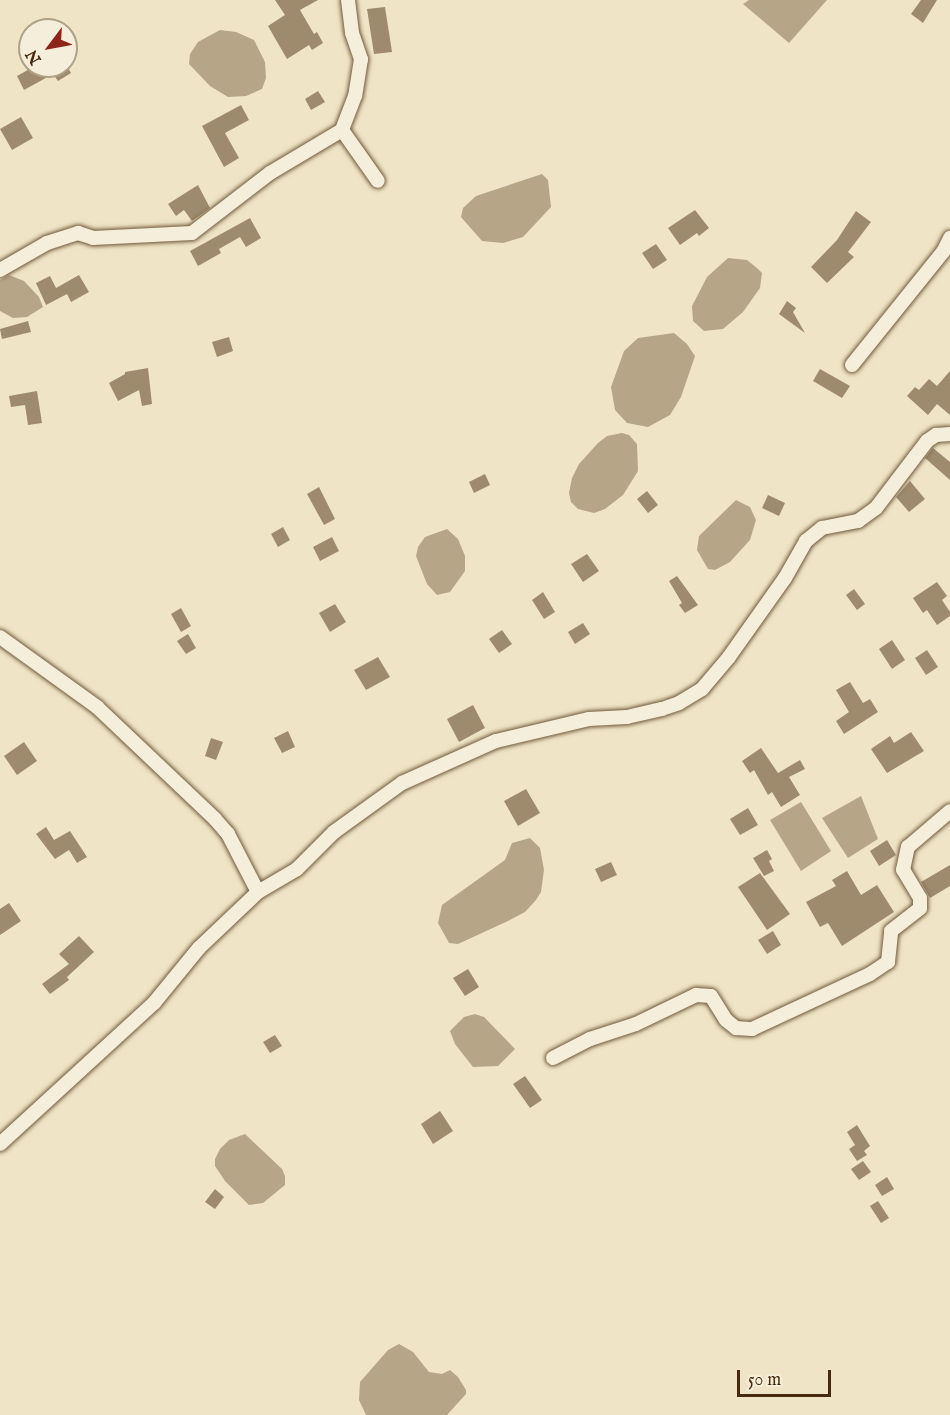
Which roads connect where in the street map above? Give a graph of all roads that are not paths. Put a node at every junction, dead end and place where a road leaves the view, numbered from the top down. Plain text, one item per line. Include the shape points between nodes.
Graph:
1 (348, 0) edge
2 (342, 130) junction
3 (378, 181) dead end
4 (950, 238) edge
5 (0, 270) edge
6 (852, 366) dead end
7 (950, 434) edge
8 (0, 637) edge
9 (950, 811) edge
10 (258, 892) junction
11 (553, 1058) dead end
12 (0, 1144) edge

1 - 2 street via 352,33 361,59 355,96
2 - 3 street
2 - 5 street via 270,173 192,233 93,238 78,233 47,243
4 - 6 street
7 - 10 street via 936,435 927,441 871,513 858,521 822,528 806,541 785,578 702,689 662,709 627,717 589,718 496,741 453,758 402,783 334,832 297,868
8 - 10 street via 97,707 215,819 228,834
9 - 11 street via 908,847 903,870 920,898 920,908 891,931 888,962 870,975 752,1029 736,1028 711,996 696,995
10 - 12 street via 199,948 154,1003

